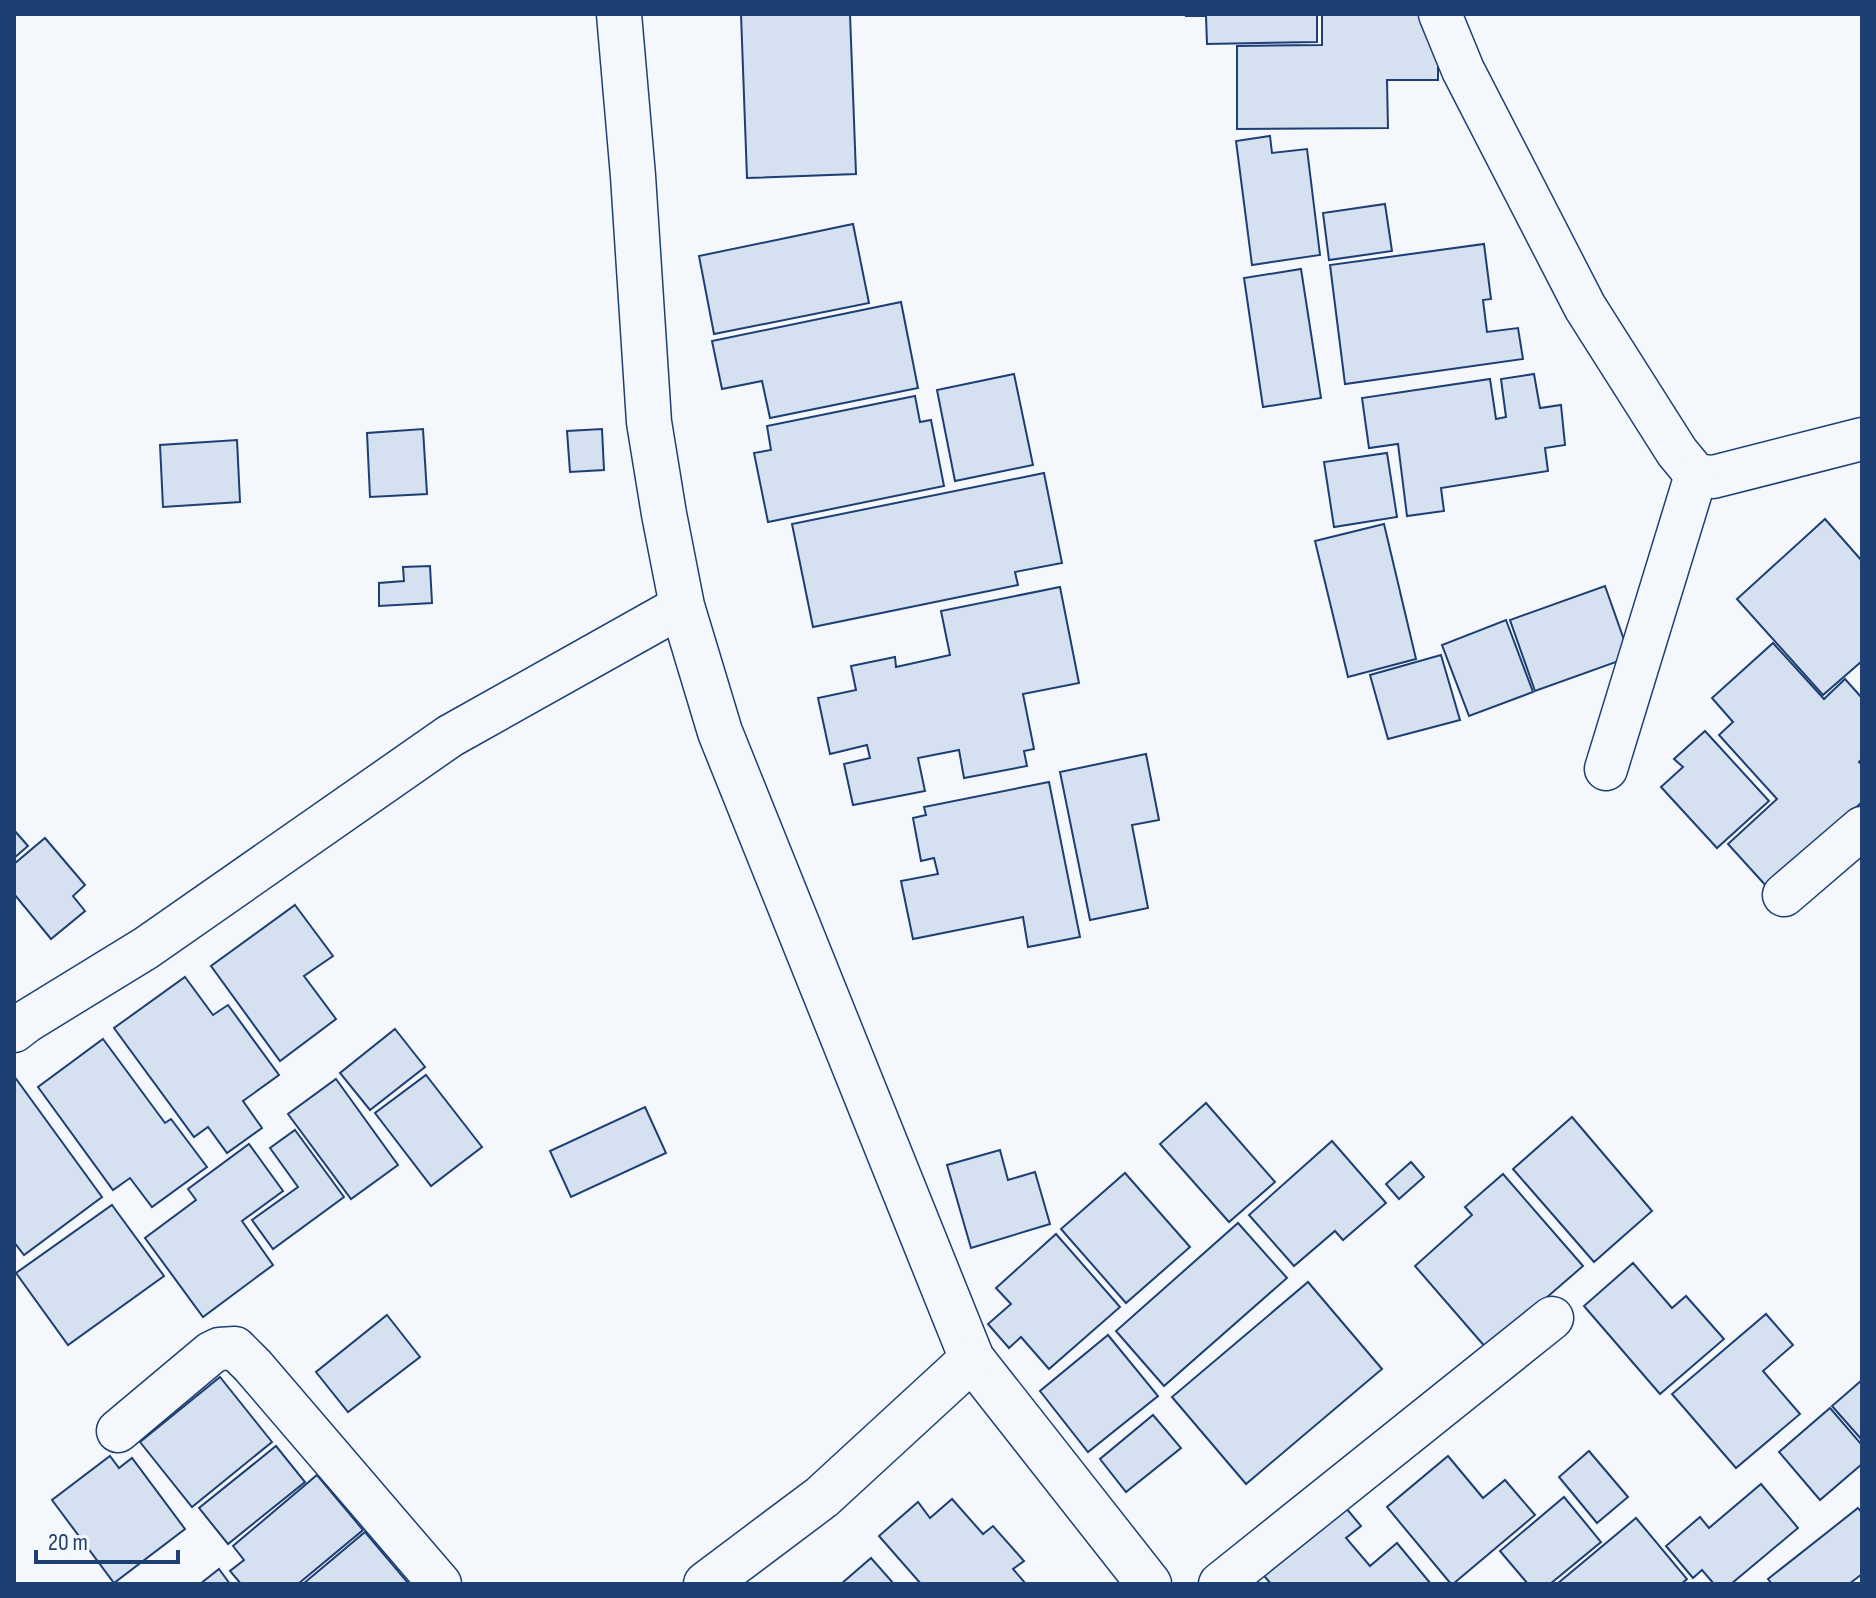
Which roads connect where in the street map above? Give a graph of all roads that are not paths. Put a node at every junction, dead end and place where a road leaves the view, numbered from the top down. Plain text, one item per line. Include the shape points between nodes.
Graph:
1 (619, 14) edge
2 (1440, 14) edge
3 (1862, 439) edge
4 (1696, 475) junction
5 (682, 606) junction
6 (1606, 769) dead end
7 (1862, 828) edge
8 (1784, 895) dead end
9 (18, 1019) edge
10 (1552, 1318) dead end
11 (972, 1359) junction
12 (118, 1431) dead end
13 (440, 1584) edge
14 (706, 1584) edge
15 (1149, 1584) edge
16 (1220, 1584) edge

1 - 5 street via 649,422
2 - 4 street via 1463,70 1585,307
3 - 4 street via 1713,477
4 - 6 street
5 - 9 street via 450,736 146,948
5 - 11 street via 720,732
7 - 8 street
10 - 16 street
11 - 14 street via 822,1497
11 - 15 street
12 - 13 street via 211,1353 235,1348

